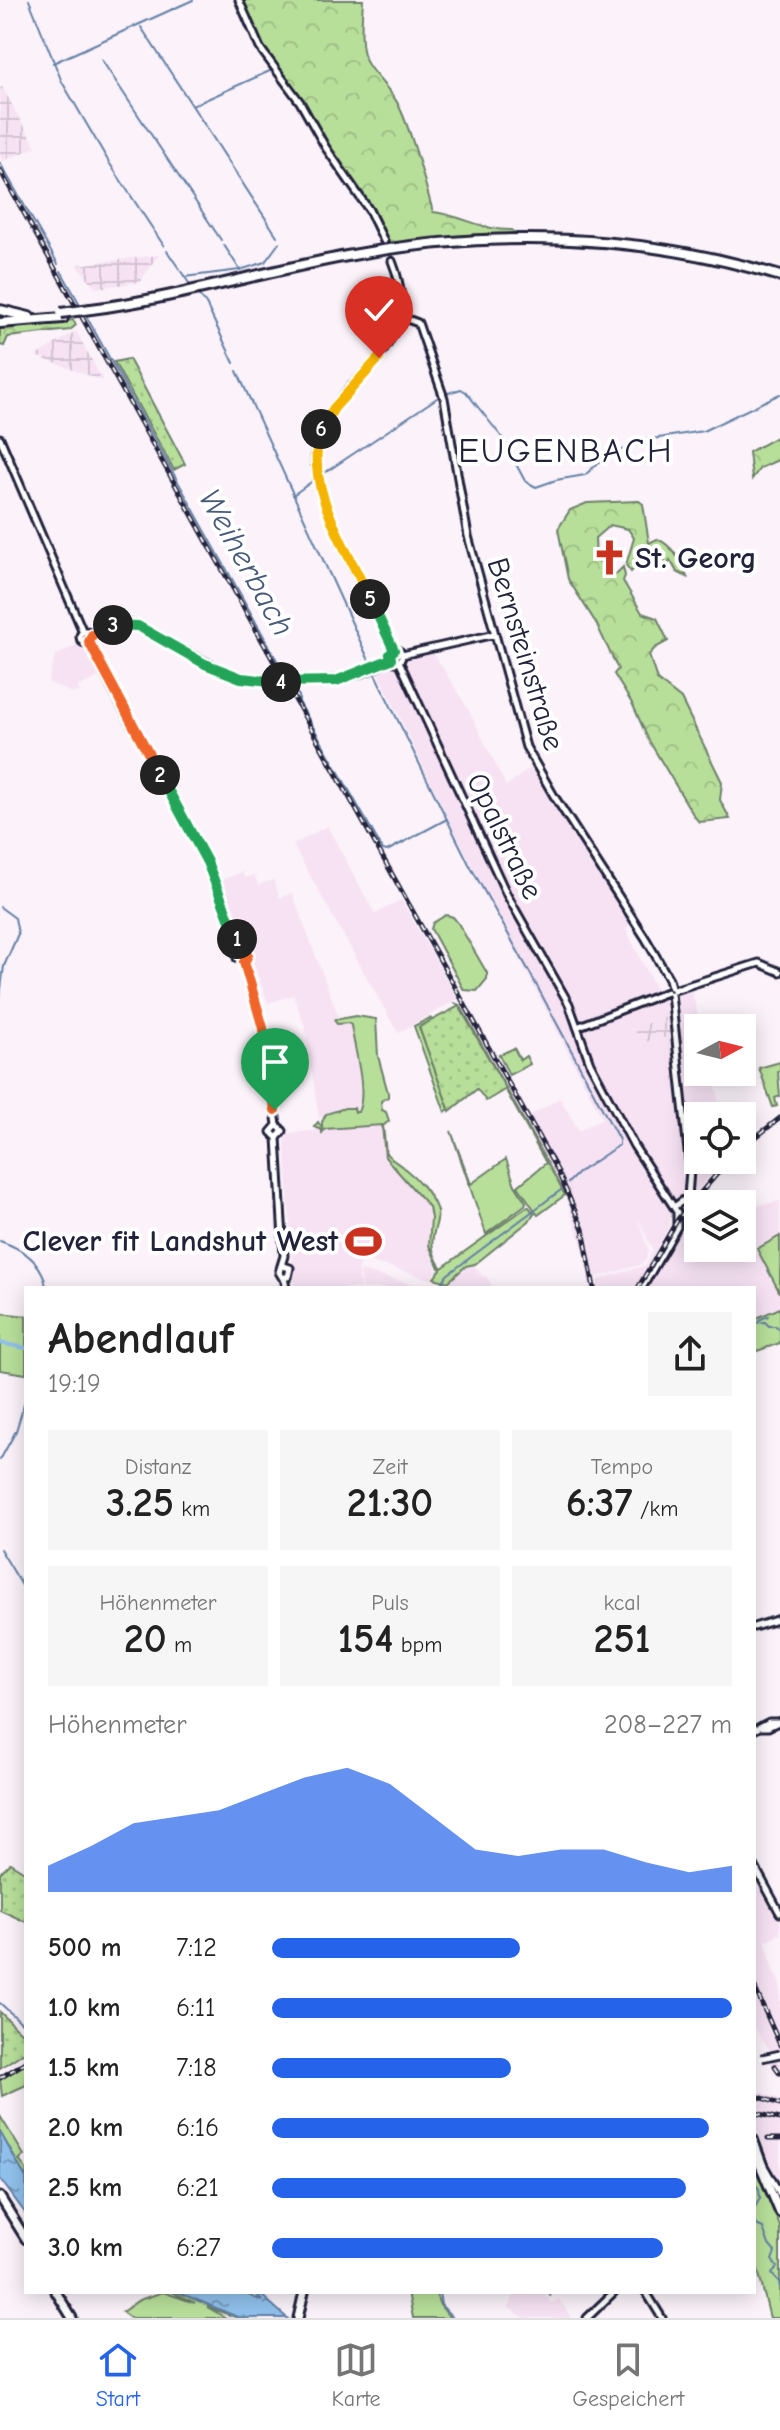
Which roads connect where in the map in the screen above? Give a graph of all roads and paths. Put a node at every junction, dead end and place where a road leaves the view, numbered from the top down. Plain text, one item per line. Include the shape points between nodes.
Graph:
1 (239, 0) edge
2 (384, 241) dead end
3 (392, 261) dead end
4 (780, 279) edge
5 (0, 310) edge
6 (62, 316) junction
7 (399, 316) junction
8 (29, 317) junction
9 (0, 321) edge
10 (0, 438) edge
11 (83, 632) junction
12 (495, 634) junction
13 (92, 635) junction
14 (89, 642) junction
15 (394, 650) junction
16 (401, 658) junction
17 (391, 659) junction
18 (780, 972) edge
19 (671, 990) junction
20 (577, 1027) junction
21 (674, 1207) junction
22 (286, 1286) edge
23 (643, 1286) edge
24 (780, 1619) edge
25 (756, 1626) edge
26 (778, 1722) edge
27 (756, 1729) edge
28 (756, 1869) edge
29 (780, 1913) edge
30 (780, 2054) edge
31 (756, 2059) edge
32 (756, 2143) edge
33 (756, 2156) edge
34 (779, 2192) edge
35 (0, 2197) edge
36 (776, 2203) junction
37 (780, 2213) edge
38 (24, 2236) edge
39 (59, 2294) edge
40 (304, 2294) edge
41 (612, 2294) edge
42 (647, 2294) edge
43 (74, 2318) edge
44 (298, 2318) edge
45 (587, 2318) edge
46 (662, 2318) edge

1 - 2 street via 260,48 300,102
3 - 7 street via 400,287
4 - 6 highway, bridge via 698,256 633,246 504,239 364,253 189,294
5 - 8 highway
6 - 8 highway
6 - 9 highway
7 - 12 street, Bernsteinstraße via 418,323 433,361 468,536
7 - 15 street via 387,347 326,419 315,456 326,505
8 - 9 highway
10 - 11 street
11 - 13 street
11 - 14 street via 81,639
12 - 16 street
12 - 19 street, Bernsteinstraße via 526,747 646,939
13 - 14 street
13 - 17 street via 116,624 132,624 229,674 285,682 336,681
14 - 22 street via 200,848 241,951 248,955 244,962 263,1028 277,1125 283,1131 277,1138 285,1266 279,1272 286,1277
15 - 16 street via 401,651
15 - 17 street
16 - 17 street
16 - 20 street, Opalstraße via 507,895
18 - 19 street via 759,963
19 - 20 street
19 - 21 street via 690,1170 688,1197
20 - 21 street, Opalstraße via 585,1055 634,1146
21 - 23 street via 677,1227
24 - 25 street
26 - 27 street
28 - 29 street
30 - 31 street, bridge
32 - 34 street
33 - 36 main road
34 - 36 street
35 - 38 main road
36 - 37 main road
39 - 43 main road
40 - 44 main road
41 - 45 street
42 - 46 street

